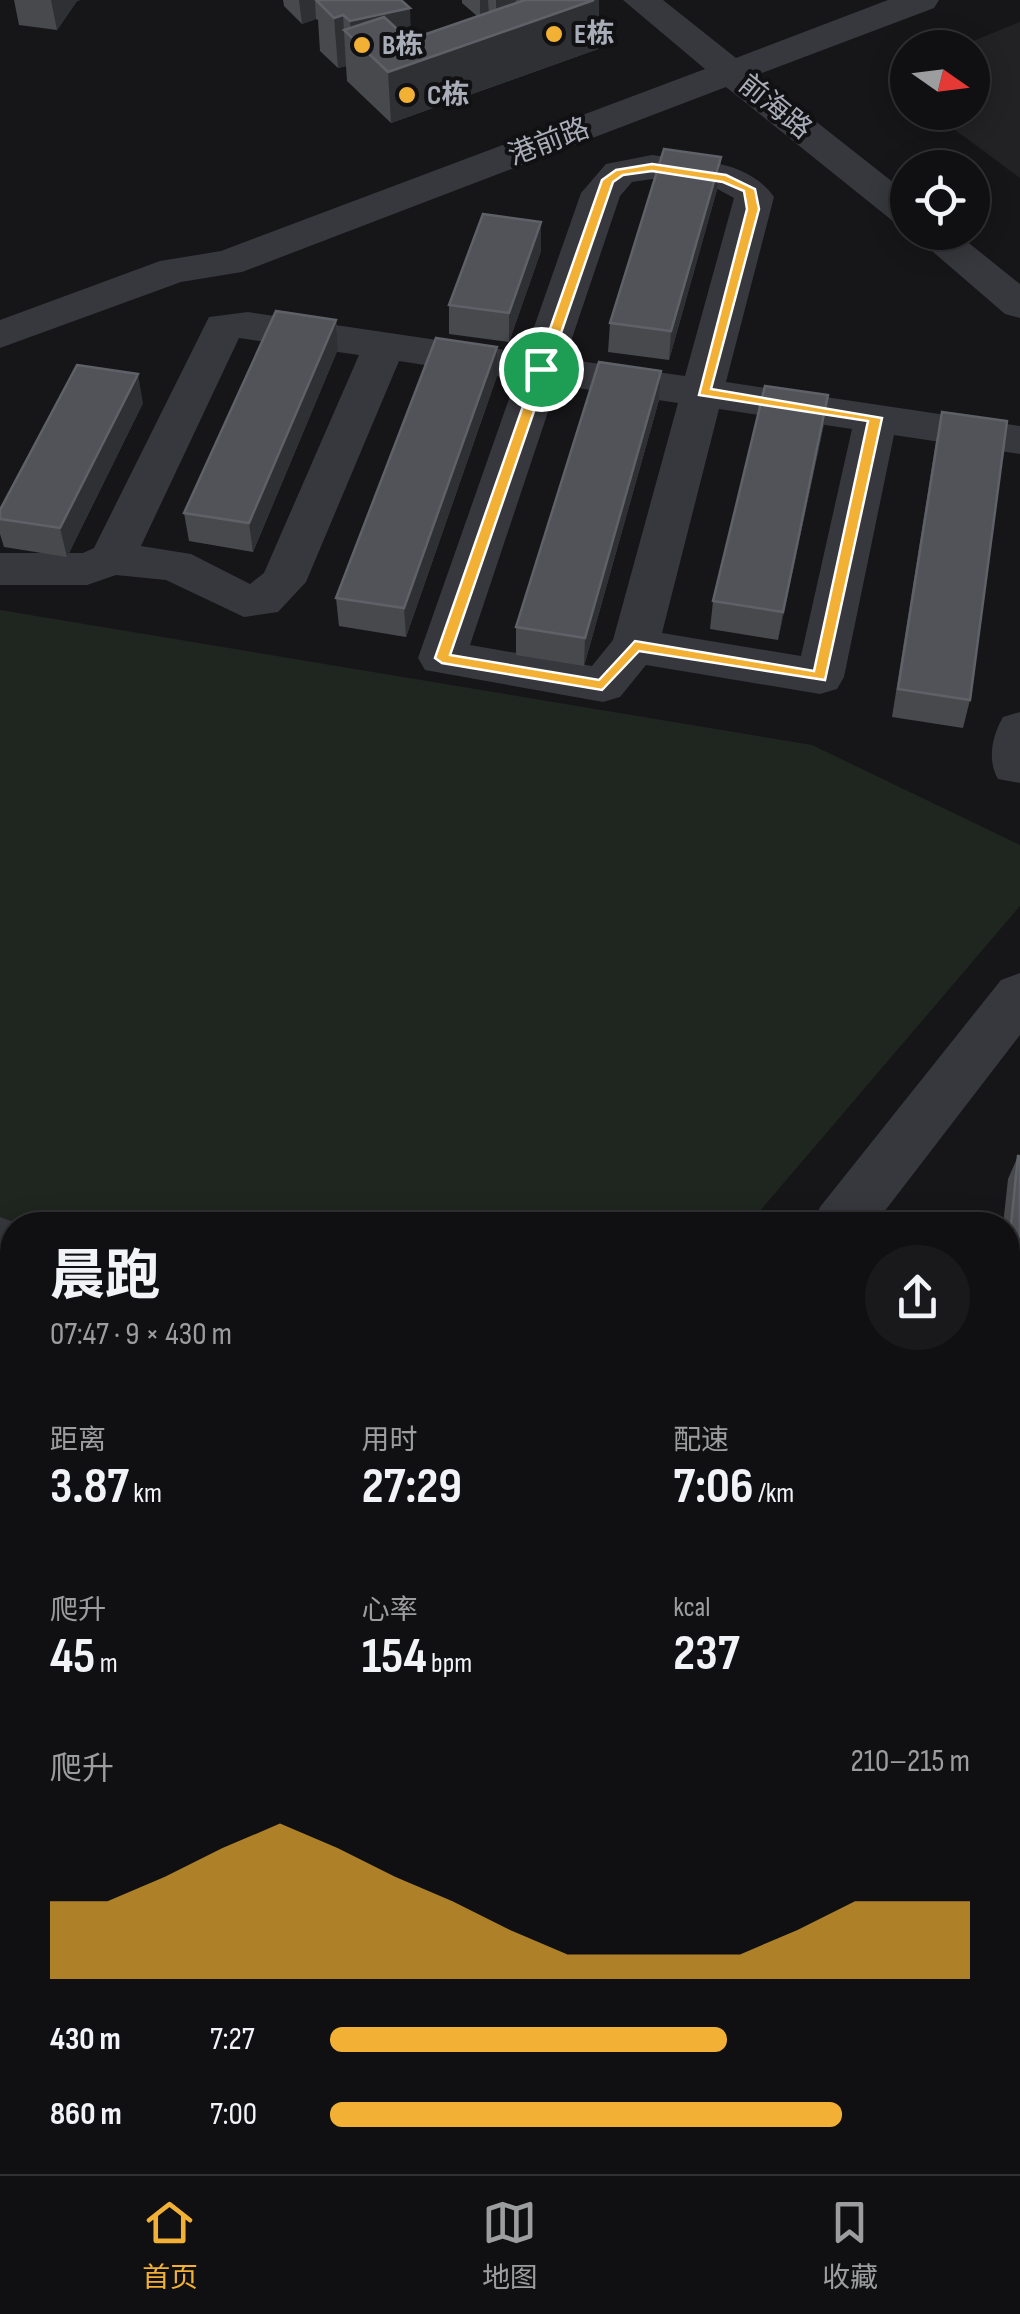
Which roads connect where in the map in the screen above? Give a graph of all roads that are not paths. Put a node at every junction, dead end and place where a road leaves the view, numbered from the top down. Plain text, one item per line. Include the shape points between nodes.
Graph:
1 (641, 0) edge
2 (676, 0) edge
3 (864, 0) edge
4 (921, 0) edge
5 (734, 60) junction
6 (890, 170) edge
7 (890, 198) edge
8 (990, 248) edge
9 (952, 250) edge
10 (174, 270) junction
11 (1020, 272) edge
12 (1020, 305) edge
13 (224, 326) junction
14 (0, 336) edge
15 (384, 346) junction
16 (541, 369) junction
17 (704, 392) junction
18 (876, 418) junction
19 (1020, 440) edge
20 (112, 559) junction
21 (0, 569) edge
22 (635, 646) junction
23 (1020, 995) edge
24 (850, 1212) edge

1 - 5 street, 前海路
2 - 5 street, 前海路
3 - 5 street, 港前路
4 - 5 street, 港前路
5 - 6 street, 前海路
5 - 7 street, 前海路
5 - 10 street, 港前路 via 228,263
8 - 11 street
9 - 12 street
10 - 13 street
10 - 14 street, 港前路
13 - 15 street
13 - 20 street
15 - 16 street
15 - 20 street via 274,594 244,601 175,565
16 - 17 street
16 - 17 street via 601,193 620,172 652,167 726,178 754,197
16 - 22 street via 442,658 602,685
17 - 18 street
17 - 22 street
18 - 19 street
18 - 22 street via 820,677
20 - 21 street via 86,569
23 - 24 street

